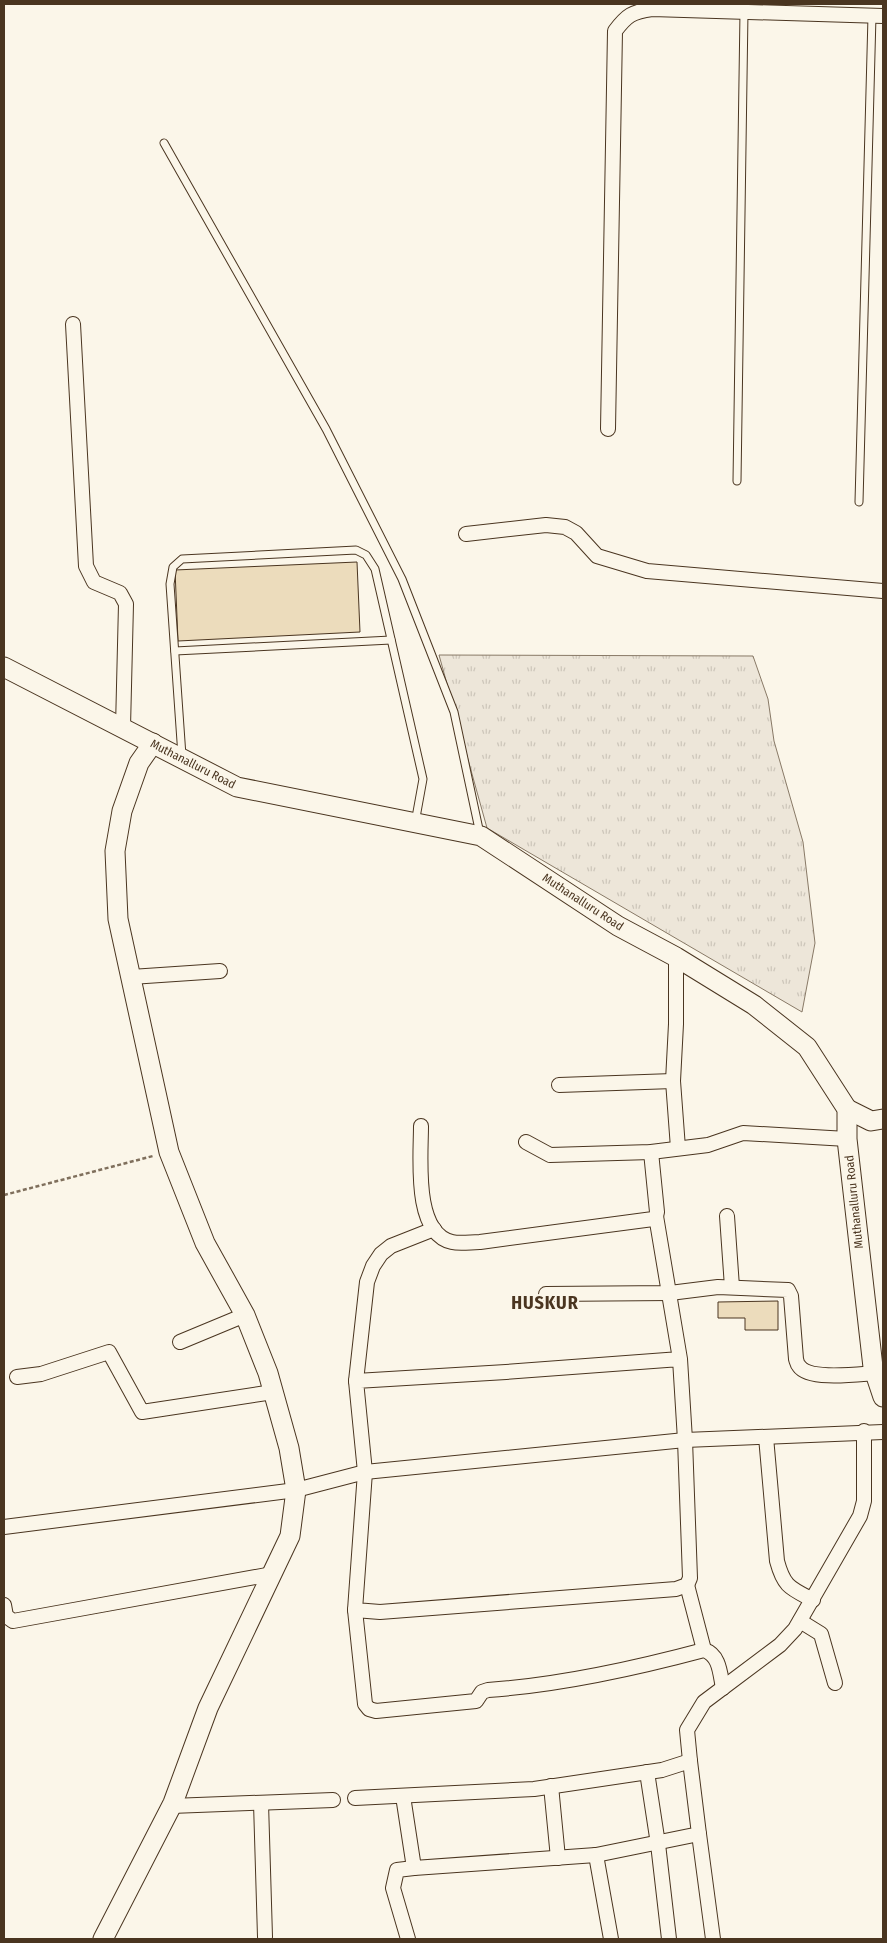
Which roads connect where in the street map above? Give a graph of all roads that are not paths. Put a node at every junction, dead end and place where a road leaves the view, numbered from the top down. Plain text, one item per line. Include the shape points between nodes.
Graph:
1 (744, 12) junction
2 (878, 16) edge
3 (164, 143) dead end
4 (73, 324) dead end
5 (608, 429) dead end
6 (737, 481) dead end
7 (858, 502) dead end
8 (466, 534) dead end
9 (883, 591) edge
10 (391, 640) junction
11 (175, 651) junction
12 (4, 667) edge
13 (122, 727) junction
14 (153, 744) junction
15 (183, 759) junction
16 (415, 823) junction
17 (481, 836) junction
18 (676, 957) junction
19 (220, 971) dead end
20 (131, 977) junction
21 (673, 1081) junction
22 (559, 1085) dead end
23 (847, 1109) junction
24 (883, 1119) edge
25 (420, 1126) dead end
26 (847, 1140) junction
27 (526, 1142) dead end
28 (678, 1148) junction
29 (651, 1152) junction
30 (656, 1216) junction
31 (727, 1216) dead end
32 (434, 1229) junction
33 (732, 1287) junction
34 (670, 1293) junction
35 (546, 1294) dead end
36 (244, 1315) junction
37 (180, 1342) dead end
38 (680, 1359) junction
39 (875, 1361) junction
40 (17, 1377) dead end
41 (356, 1381) junction
42 (273, 1392) junction
43 (883, 1397) edge
44 (864, 1431) junction
45 (883, 1432) edge
46 (766, 1437) junction
47 (685, 1440) junction
48 (365, 1472) junction
49 (296, 1490) junction
50 (4, 1527) edge
51 (272, 1574) junction
52 (687, 1585) junction
53 (813, 1600) junction
54 (4, 1605) edge
55 (355, 1610) junction
56 (800, 1621) junction
57 (704, 1650) junction
58 (835, 1683) dead end
59 (723, 1688) junction
60 (690, 1761) junction
61 (647, 1772) junction
62 (551, 1786) junction
63 (403, 1796) junction
64 (355, 1798) dead end
65 (333, 1800) dead end
66 (261, 1803) junction
67 (171, 1806) junction
68 (699, 1834) junction
69 (658, 1844) junction
70 (596, 1855) junction
71 (558, 1858) junction
72 (414, 1868) junction
73 (265, 1937) dead end
74 (103, 1939) edge
75 (408, 1939) edge
76 (611, 1939) edge
77 (669, 1939) edge
78 (713, 1939) edge

1 - 2 street
1 - 5 street via 638,11 625,18 615,31
1 - 6 lane
2 - 7 lane
3 - 17 lane via 326,429 402,579 454,712
4 - 13 street via 86,566 94,582 120,592 126,604
8 - 9 street via 546,525 565,527 576,533 597,556 647,571
10 - 11 lane
10 - 11 lane via 375,569 366,555 356,550 182,559 173,567 170,584
10 - 16 lane via 423,779
11 - 15 lane
12 - 13 street, Muthanalluru Road
13 - 14 street, Muthanalluru Road
14 - 15 street, Muthanalluru Road
14 - 20 street via 139,763 122,811 116,851 118,919
15 - 16 street, Muthanalluru Road via 237,787
16 - 17 street, Muthanalluru Road
17 - 18 street, Muthanalluru Road via 618,926
18 - 21 street
18 - 23 street, Muthanalluru Road via 754,1005 807,1047
19 - 20 street
20 - 36 street via 169,1152 205,1243
21 - 22 street
21 - 28 street
23 - 24 street via 871,1121
23 - 26 street, Muthanalluru Road
25 - 32 street via 422,1196 428,1222
26 - 28 street via 743,1133 719,1143
26 - 39 street, Muthanalluru Road
27 - 29 street via 550,1155
28 - 29 street
29 - 30 street
30 - 32 street via 653,1219 480,1242 452,1242 438,1235
30 - 34 street
31 - 33 street
32 - 41 street via 390,1246 373,1266 367,1282
33 - 34 street
33 - 39 street via 790,1292 796,1359 804,1371 838,1376
34 - 35 street
34 - 38 street
36 - 37 street
36 - 42 street
38 - 41 street
38 - 47 street
39 - 43 street, Muthanalluru Road
40 - 42 street via 40,1374 109,1352 142,1412
41 - 48 street
42 - 49 street via 289,1448
44 - 45 street
44 - 46 street
44 - 53 street via 864,1509
46 - 47 street
46 - 53 street via 779,1570 790,1588
47 - 48 street
47 - 52 street via 690,1578
48 - 49 street
48 - 55 street
49 - 50 street
49 - 51 street via 290,1536
51 - 54 street via 13,1621 6,1616
51 - 67 street via 208,1708
52 - 55 street via 676,1589 585,1597 380,1612
52 - 57 street
53 - 56 street
55 - 57 street via 365,1704 376,1711 476,1701 482,1692 488,1690 530,1688 635,1668
56 - 58 street via 821,1634
56 - 59 street via 780,1646
57 - 59 street via 716,1658
59 - 60 street via 704,1702 687,1730
60 - 61 street
60 - 68 street
61 - 62 street
61 - 69 street
62 - 63 street
62 - 71 street
63 - 64 street
63 - 72 street
65 - 66 street
66 - 67 street
66 - 73 street
67 - 74 street
68 - 69 street
68 - 78 street
69 - 70 street
69 - 77 street
70 - 71 street
70 - 76 street
71 - 72 street
72 - 75 street via 396,1870 393,1888

